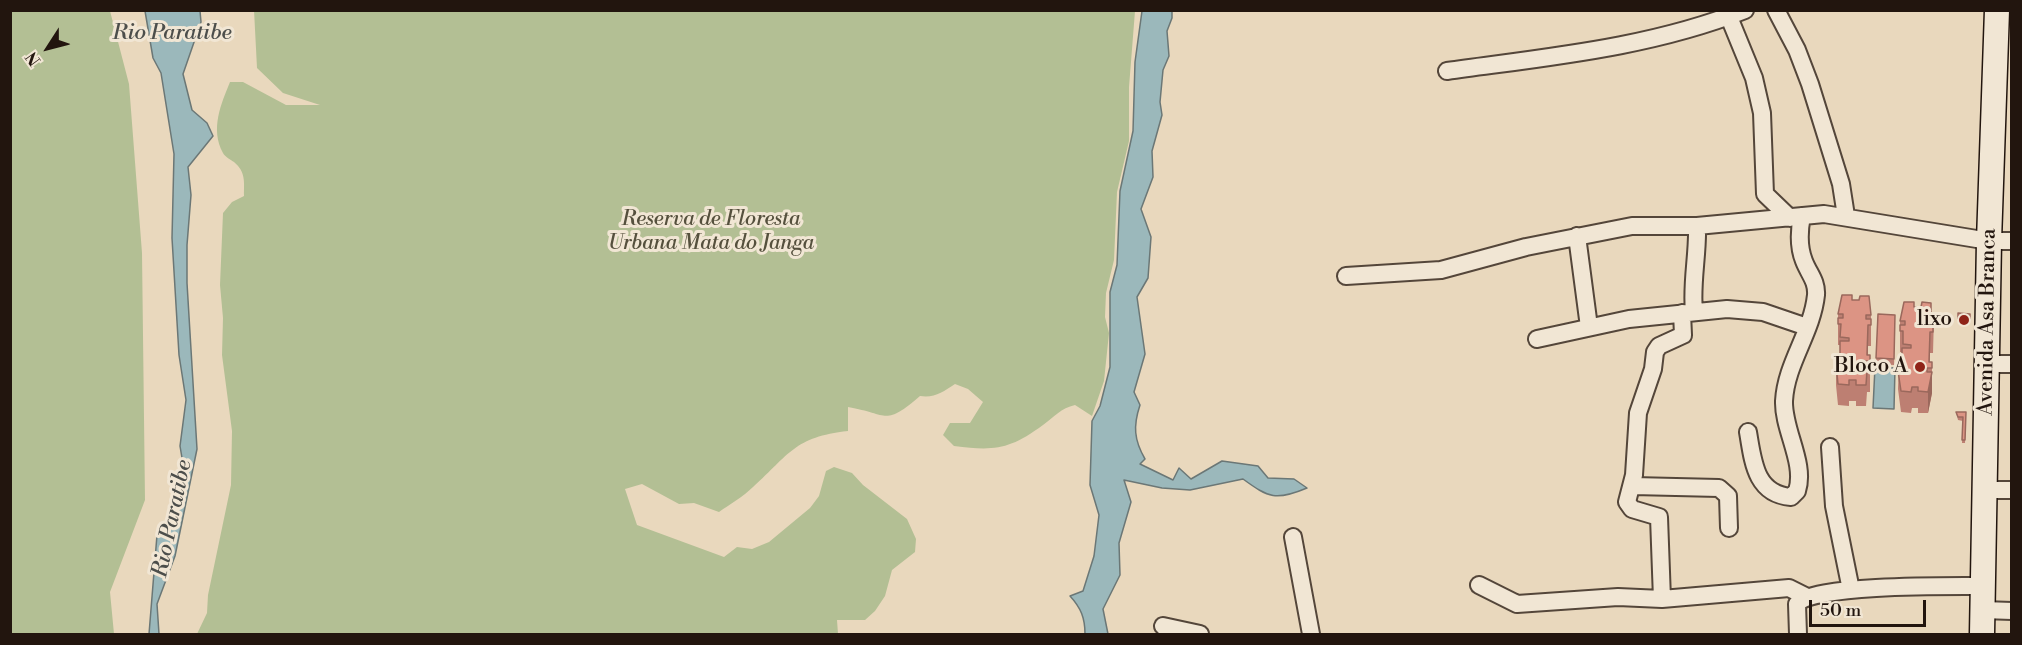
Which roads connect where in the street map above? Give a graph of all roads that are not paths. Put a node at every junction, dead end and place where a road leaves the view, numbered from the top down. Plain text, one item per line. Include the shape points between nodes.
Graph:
1 (1776, 10) edge
2 (1997, 10) edge
3 (1737, 14) edge
4 (1447, 71) dead end
5 (1846, 216) junction
6 (1796, 217) junction
7 (1697, 226) junction
8 (1577, 236) junction
9 (2000, 241) edge
10 (1346, 276) dead end
11 (1688, 313) junction
12 (1589, 327) junction
13 (1807, 327) junction
14 (1537, 339) dead end
15 (1987, 364) junction
16 (2012, 364) edge
17 (1748, 432) dead end
18 (1830, 447) dead end
19 (1633, 486) junction
20 (1985, 490) junction
21 (2012, 490) edge
22 (1730, 528) dead end
23 (1293, 537) dead end
24 (1479, 585) dead end
25 (1984, 586) junction
26 (1851, 590) junction
27 (1807, 597) junction
28 (1662, 599) junction
29 (1983, 610) junction
30 (2012, 611) edge
31 (1163, 626) dead end
32 (1200, 634) edge
33 (1311, 634) edge
34 (1798, 634) edge
35 (1982, 634) edge

1 - 5 street via 1810,84 1841,184
2 - 9 street, Avenida Asa Branca
3 - 4 street via 1628,45
3 - 6 street via 1762,113 1766,194
5 - 6 street
5 - 9 street via 1862,222
6 - 7 street
6 - 13 street via 1801,249 1816,286
7 - 8 street via 1632,226
7 - 11 street via 1698,257
8 - 10 street via 1441,270
8 - 12 street
9 - 15 street, Avenida Asa Branca
11 - 12 street
11 - 13 street via 1751,310
11 - 19 street via 1683,335 1659,346 1655,352 1636,425
12 - 14 street
13 - 17 street via 1789,370 1784,402 1799,474 1797,491 1791,497 1772,493 1760,480
15 - 16 street
15 - 20 street, Avenida Asa Branca
18 - 26 street via 1834,506
19 - 22 street via 1719,488 1728,496
19 - 28 street via 1627,502 1630,508 1659,517
20 - 21 street
20 - 25 street, Avenida Asa Branca
23 - 33 street
24 - 28 street via 1517,604 1618,597
25 - 26 street
25 - 29 street, Avenida Asa Branca
26 - 27 street
27 - 28 street via 1789,588
27 - 34 street via 1797,604
29 - 30 street
29 - 35 street, Avenida Asa Branca
31 - 32 street

